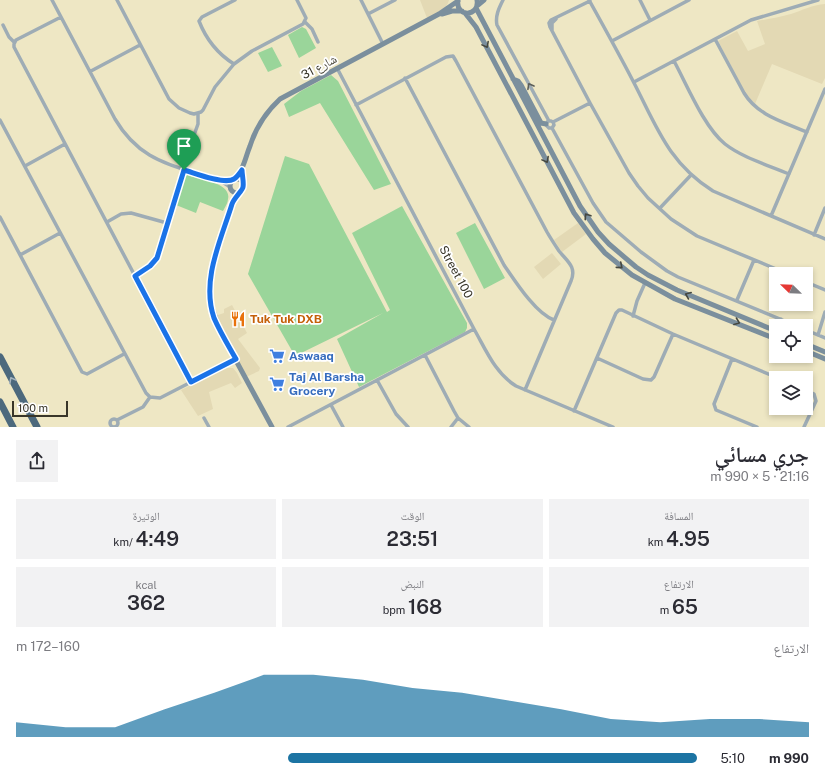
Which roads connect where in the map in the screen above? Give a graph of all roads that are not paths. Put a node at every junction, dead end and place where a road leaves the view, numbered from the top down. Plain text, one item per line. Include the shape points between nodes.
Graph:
1 (52, 0) edge
2 (116, 0) edge
3 (235, 0) edge
4 (297, 0) edge
5 (361, 0) edge
6 (395, 0) edge
7 (451, 0) edge
8 (484, 0) edge
9 (503, 0) edge
10 (590, 0) edge
11 (640, 0) edge
12 (689, 0) edge
13 (818, 0) edge
14 (458, 1) edge
15 (477, 5) edge
16 (446, 9) junction
17 (463, 12) junction
18 (368, 14) junction
19 (439, 14) junction
20 (60, 17) junction
21 (650, 20) junction
22 (305, 22) junction
23 (2, 25) dead end
24 (715, 39) junction
25 (612, 41) junction
26 (14, 42) junction
27 (318, 42) dead end
28 (383, 44) junction
29 (140, 46) junction
30 (674, 60) junction
31 (234, 64) junction
32 (338, 68) junction
33 (91, 71) junction
34 (405, 78) junction
35 (513, 80) junction
36 (634, 82) junction
37 (825, 88) edge
38 (590, 103) junction
39 (356, 104) junction
40 (198, 114) junction
41 (0, 120) edge
42 (549, 122) junction
43 (552, 128) junction
44 (807, 132) junction
45 (194, 138) dead end
46 (65, 144) junction
47 (25, 166) junction
48 (184, 170) junction
49 (242, 170) junction
50 (789, 174) junction
51 (691, 175) junction
52 (220, 180) junction
53 (233, 180) junction
54 (243, 182) junction
55 (231, 188) junction
56 (240, 192) junction
57 (232, 204) junction
58 (660, 208) junction
59 (825, 208) edge
60 (771, 216) junction
61 (0, 217) edge
62 (107, 222) junction
63 (167, 223) junction
64 (60, 233) junction
65 (814, 235) junction
66 (825, 239) edge
67 (20, 255) junction
68 (754, 260) junction
69 (771, 267) edge
70 (135, 276) junction
71 (645, 283) junction
72 (813, 285) edge
73 (825, 290) edge
74 (737, 300) junction
75 (825, 312) edge
76 (633, 316) junction
77 (781, 319) edge
78 (554, 320) junction
79 (769, 328) edge
80 (474, 329) junction
81 (813, 333) edge
82 (673, 334) junction
83 (818, 335) junction
84 (769, 336) edge
85 (825, 338) edge
86 (813, 347) edge
87 (825, 352) edge
88 (124, 354) junction
89 (813, 354) edge
90 (425, 355) junction
91 (0, 357) edge
92 (597, 358) junction
93 (236, 359) junction
94 (732, 359) junction
95 (825, 359) edge
96 (769, 374) edge
97 (378, 380) junction
98 (191, 382) junction
99 (525, 390) junction
100 (813, 394) edge
101 (150, 397) junction
102 (0, 402) edge
103 (331, 405) junction
104 (813, 408) edge
105 (574, 411) junction
106 (810, 415) edge
107 (204, 418) dead end
108 (458, 418) junction
109 (117, 420) dead end
110 (13, 427) edge
111 (37, 427) edge
112 (209, 427) edge
113 (272, 427) edge
114 (288, 427) edge
115 (343, 427) edge
116 (408, 427) edge
117 (451, 427) edge
118 (469, 427) edge
119 (613, 427) edge
120 (757, 427) edge
121 (804, 427) edge

1 - 20 street
2 - 29 street
3 - 31 street via 199,20 215,49
4 - 22 street via 306,18
5 - 18 street
6 - 18 street
7 - 16 main road
8 - 15 main road
42 -> 9 street via 497,25 496,20
10 - 25 street
10 - 38 street via 550,21 550,27
11 - 21 street
12 - 21 street
13 - 24 street via 751,20
14 - 16 main road, شارع 31
14 - 17 main road via 458,6
15 - 17 main road, شارع 31 via 470,13
15 - 35 main road
16 - 19 main road, شارع 31
17 - 19 main road, شارع 31
17 -> 71 main road via 476,27 574,213 605,252 626,271
18 - 28 street
19 - 28 main road, شارع 31
20 - 26 street
20 - 33 street
21 - 25 street
22 - 27 street via 312,29
22 - 31 street via 252,51
23 - 26 street
24 - 30 street
24 - 44 street via 755,108
25 - 36 street
26 - 46 street via 14,47
28 - 32 main road, شارع 31
29 - 33 street
29 - 40 street via 169,99 179,108
30 - 36 street
30 - 50 street via 710,128 718,137 735,151
31 - 40 street
32 - 39 street, Street 100
32 - 49 main road, شارع 31 via 290,93 272,107 258,125
33 - 48 street via 117,123 133,143 157,160
34 - 39 street
34 - 78 street via 508,271 531,302
34 - 78 street via 449,56 455,58 547,232 572,267 573,277
35 - 42 main road via 521,85 541,123
79 -> 35 main road via 662,283 636,267 609,244 580,206
36 - 51 street via 666,144
37 - 44 street
38 - 42 street
38 - 58 street via 629,173 648,198
39 - 80 street, Street 100
40 - 45 street
41 - 47 street
42 - 43 street via 554,125
42 - 43 street via 548,128
43 - 74 street via 587,193 606,222 630,244 667,271 687,282
44 - 50 street
46 - 47 street
46 - 62 street
47 - 64 street
48 - 52 street
48 - 63 street
49 - 53 main road, شارع 31
49 - 54 main road, شارع 31
50 - 60 street
51 - 58 street
51 - 60 street via 713,191
52 - 53 street
52 - 55 street
53 - 54 main road
53 - 55 main road
54 - 56 main road
55 - 56 main road via 235,192
55 - 57 main road
56 - 57 main road
57 - 93 main road via 212,268 209,290 214,317
58 - 68 street via 697,236
59 - 65 street
60 - 65 street
61 - 67 street
62 - 63 street via 120,214 131,213
62 - 70 street
63 - 70 street via 157,258
64 - 67 street
64 - 88 street
65 - 66 street
67 - 88 street via 83,374 92,372
68 - 69 street
68 - 74 street
70 - 98 street
71 - 76 street
71 -> 84 main road via 674,299
72 - 73 street
74 - 77 street
75 - 83 street
76 - 82 street
76 - 92 street via 622,310 617,311
78 - 99 street
80 - 90 street
80 - 99 street, Street 100 via 503,376
81 - 83 street
82 - 92 street via 651,380 643,379
82 - 94 street
83 - 85 street
86 - 87 main road
88 - 101 street
89 - 95 main road
90 - 97 street
90 - 108 street
111 -> 91 highway
92 - 105 street
93 - 98 street
93 - 113 main road
94 - 96 street
94 - 120 street via 714,407
97 - 103 street
97 - 116 street via 396,414
98 - 101 street via 160,398
99 - 105 street, Street 100
100 - 104 street via 816,401
101 - 109 street via 143,407
102 - 110 highway
103 - 114 street
103 - 115 street
105 - 119 street, Street 100
106 - 121 street
107 - 112 street
108 - 117 street
108 - 118 street

